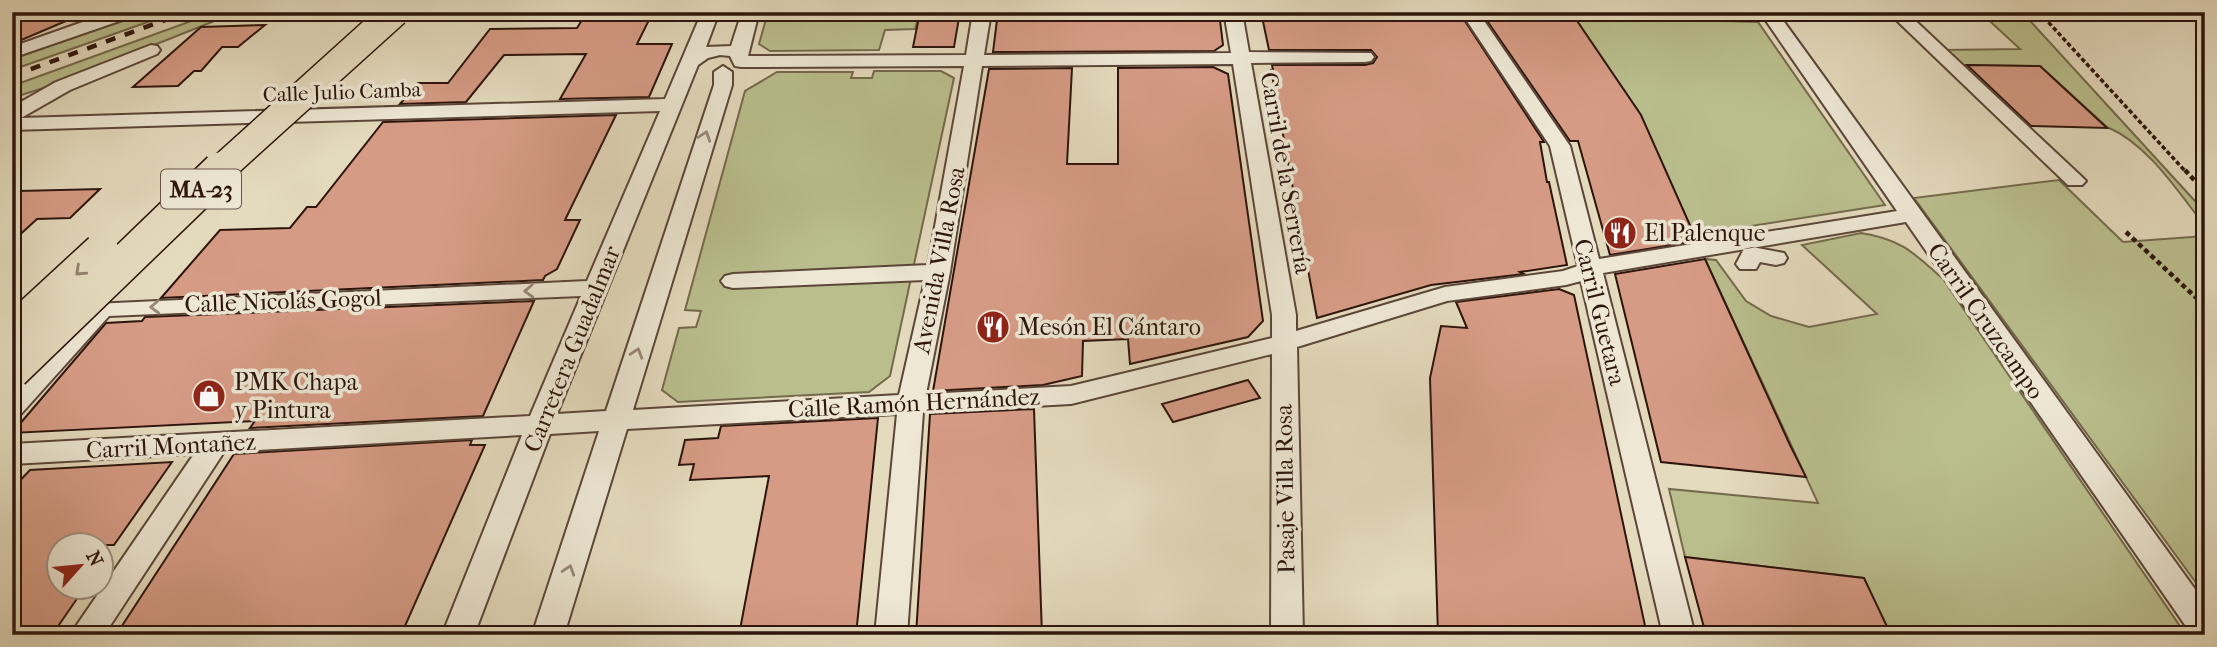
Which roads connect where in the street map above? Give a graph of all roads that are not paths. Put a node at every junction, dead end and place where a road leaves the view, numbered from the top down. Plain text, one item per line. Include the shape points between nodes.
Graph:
1 (128, 12) edge
2 (368, 12) edge
3 (395, 12) edge
4 (710, 12) edge
5 (751, 12) edge
6 (982, 12) edge
7 (1233, 12) edge
8 (1469, 12) edge
9 (1768, 12) edge
10 (1896, 12) edge
11 (151, 50) dead end
12 (12, 53) edge
13 (1240, 57) junction
14 (1366, 57) dead end
15 (974, 60) junction
16 (734, 62) junction
17 (691, 63) junction
18 (673, 105) junction
19 (12, 115) edge
20 (12, 124) edge
21 (2075, 181) dead end
22 (1911, 215) junction
23 (1746, 253) junction
24 (1776, 258) dead end
25 (1590, 270) junction
26 (939, 272) junction
27 (733, 281) dead end
28 (597, 288) junction
29 (12, 333) edge
30 (1283, 343) junction
31 (12, 371) edge
32 (911, 402) junction
33 (12, 407) edge
34 (618, 421) junction
35 (539, 426) junction
36 (215, 444) junction
37 (12, 454) edge
38 (2205, 628) edge
39 (86, 635) edge
40 (458, 635) edge
41 (548, 635) edge
42 (891, 635) edge
43 (1287, 635) edge
44 (1679, 635) edge

1 - 12 street
2 -> 29 highway, MA-23, bridge
3 - 31 highway, MA-23, bridge via 239,153
4 - 17 street, Carretera Guadalmar
5 - 16 street
6 - 15 street, Avenida Villa Rosa
7 - 13 street, Carril de la Serrería
8 - 25 street, Carril Guetara via 1560,146
9 - 22 street, Carril Cruzcampo
10 - 21 street
11 - 19 street via 63,86
13 - 14 street
13 - 15 street
13 - 30 street, Carril de la Serrería via 1284,315
15 - 16 street
15 - 26 street, Avenida Villa Rosa
16 - 17 street via 701,72
34 -> 16 street
17 - 18 street, Carretera Guadalmar
18 - 20 street, Calle Julio Camba
18 - 28 street, Carretera Guadalmar
22 - 23 street, Calle Ramón Hernández
22 - 38 street, Carril Cruzcampo
23 - 24 street
23 - 25 street, Calle Ramón Hernández via 1610,263
25 - 30 street, Calle Ramón Hernández via 1566,278 1445,294
25 - 44 street, Carril Guetara
26 - 27 street
26 - 32 street, Avenida Villa Rosa
28 -> 33 street, Calle Nicolás Gogol via 102,309
28 - 35 street, Carretera Guadalmar
30 - 32 street, Calle Ramón Hernández via 1071,395
30 - 43 street, Pasaje Villa Rosa
32 - 34 street, Calle Ramón Hernández
32 - 42 street, Avenida Villa Rosa
34 - 35 street, Calle Ramón Hernández
41 -> 34 street
35 - 36 street, Carril Montañez
35 - 40 street, Carretera Guadalmar
36 - 37 street, Carril Montañez
36 - 39 street

